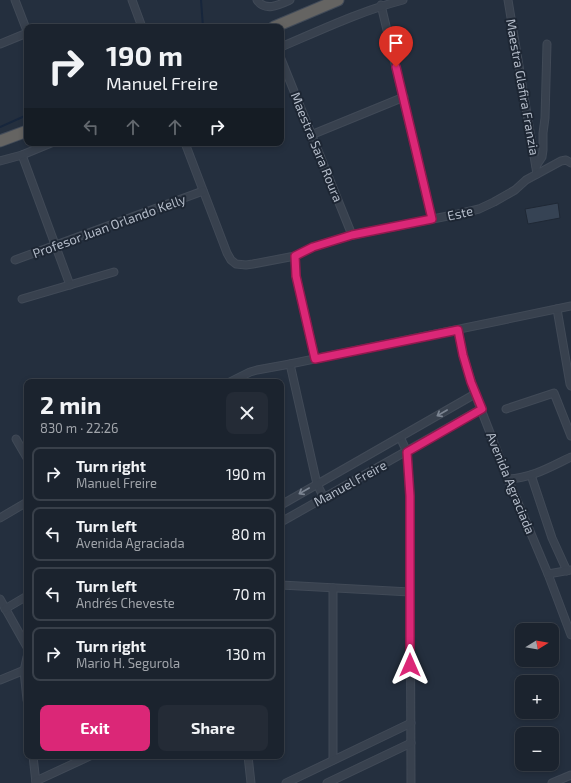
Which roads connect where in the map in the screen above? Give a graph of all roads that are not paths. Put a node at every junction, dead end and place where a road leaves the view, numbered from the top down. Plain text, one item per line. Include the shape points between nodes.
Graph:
1 (15, 0) edge
2 (132, 0) edge
3 (257, 0) edge
4 (290, 0) edge
5 (338, 0) edge
6 (403, 0) edge
7 (508, 0) edge
8 (381, 6) junction
9 (24, 24) edge
10 (141, 24) edge
11 (281, 24) edge
12 (24, 33) edge
13 (0, 44) edge
14 (547, 44) dead end
15 (284, 46) edge
16 (284, 67) edge
17 (404, 97) junction
18 (24, 132) edge
19 (311, 135) junction
20 (0, 141) edge
21 (44, 146) edge
22 (186, 146) edge
23 (22, 155) junction
24 (0, 161) edge
25 (571, 163) edge
26 (536, 166) junction
27 (537, 174) junction
28 (203, 191) junction
29 (432, 219) junction
30 (352, 235) junction
31 (55, 246) junction
32 (295, 256) junction
33 (15, 260) dead end
34 (114, 272) dead end
35 (70, 285) junction
36 (22, 299) dead end
37 (571, 306) edge
38 (557, 309) junction
39 (458, 330) junction
40 (315, 359) junction
41 (290, 364) junction
42 (236, 379) edge
43 (571, 386) edge
44 (475, 394) junction
45 (482, 409) junction
46 (506, 409) dead end
47 (571, 436) edge
48 (400, 437) junction
49 (16, 439) dead end
50 (407, 452) junction
51 (24, 453) edge
52 (571, 457) edge
53 (531, 475) junction
54 (508, 478) junction
55 (317, 484) junction
56 (324, 498) junction
57 (284, 503) edge
58 (24, 504) edge
59 (0, 518) edge
60 (284, 520) edge
61 (569, 570) edge
62 (548, 574) junction
63 (284, 585) edge
64 (333, 588) junction
65 (410, 592) junction
66 (24, 598) edge
67 (0, 600) edge
68 (5, 609) junction
69 (569, 625) edge
70 (571, 635) edge
71 (24, 642) edge
72 (24, 670) edge
73 (0, 680) edge
74 (411, 723) junction
75 (411, 743) junction
76 (33, 759) edge
77 (84, 759) edge
78 (248, 759) edge
79 (333, 760) junction
80 (571, 775) edge
81 (36, 782) edge
82 (251, 783) edge
83 (286, 783) edge
84 (327, 783) edge
85 (411, 783) edge
86 (552, 783) edge

1 - 9 street
2 - 10 street
3 - 4 street via 262,6 269,7
5 - 11 highway
6 - 8 street
7 - 26 street, Maestra Glafira Franzia
8 - 15 street
8 - 17 street
12 - 13 street
14 - 26 street via 543,150
16 - 19 street, Maestra Sara Roura
17 - 19 street
17 - 29 street
18 - 20 highway
19 - 30 street, Maestra Sara Roura
21 - 23 street
22 - 28 street
23 - 24 street
23 - 31 street
25 - 27 street, Este via 561,161
26 - 27 street, Maestra Glafira Franzia
27 - 29 street, Este via 515,190 478,209
28 - 31 street, Profesor Juan Orlando Kelly
28 - 32 street, Este via 227,253 236,264 246,265
29 - 30 street, Este
30 - 32 street, Este via 313,247
31 - 33 street, Profesor Juan Orlando Kelly
31 - 35 street
32 - 40 street via 296,276
34 - 35 street
35 - 36 street
37 - 38 street
38 - 39 street
38 - 43 street
39 - 40 street
39 - 44 street, Avenida Agraciada
40 - 41 street
41 - 42 street via 257,370
41 - 55 street
44 - 45 street, Avenida Agraciada
44 -> 48 street, Manuel Freire
45 - 50 street, Manuel Freire
45 - 54 street, Avenida Agraciada
46 - 47 street via 554,393
48 - 50 street
48 - 55 street, Manuel Freire
49 - 51 street
50 - 56 street, Manuel Freire
50 - 65 street via 410,496
52 - 53 street
53 - 54 street
53 - 61 street via 552,538
54 - 62 street, Avenida Agraciada
55 - 56 street
55 -> 57 street, Manuel Freire
56 - 60 street, Manuel Freire
58 - 59 street
61 - 62 street
62 - 69 street, Avenida Agraciada
63 - 64 street
64 - 65 street
64 - 79 street
65 - 74 street
66 - 68 street
67 - 68 street
68 - 71 street
69 - 70 street, Avenida Agraciada
72 - 73 street
74 - 75 street
74 - 79 street
75 - 84 street
75 - 85 street
76 - 81 street
77 - 81 street
78 - 82 street
79 - 83 street
80 - 86 street

